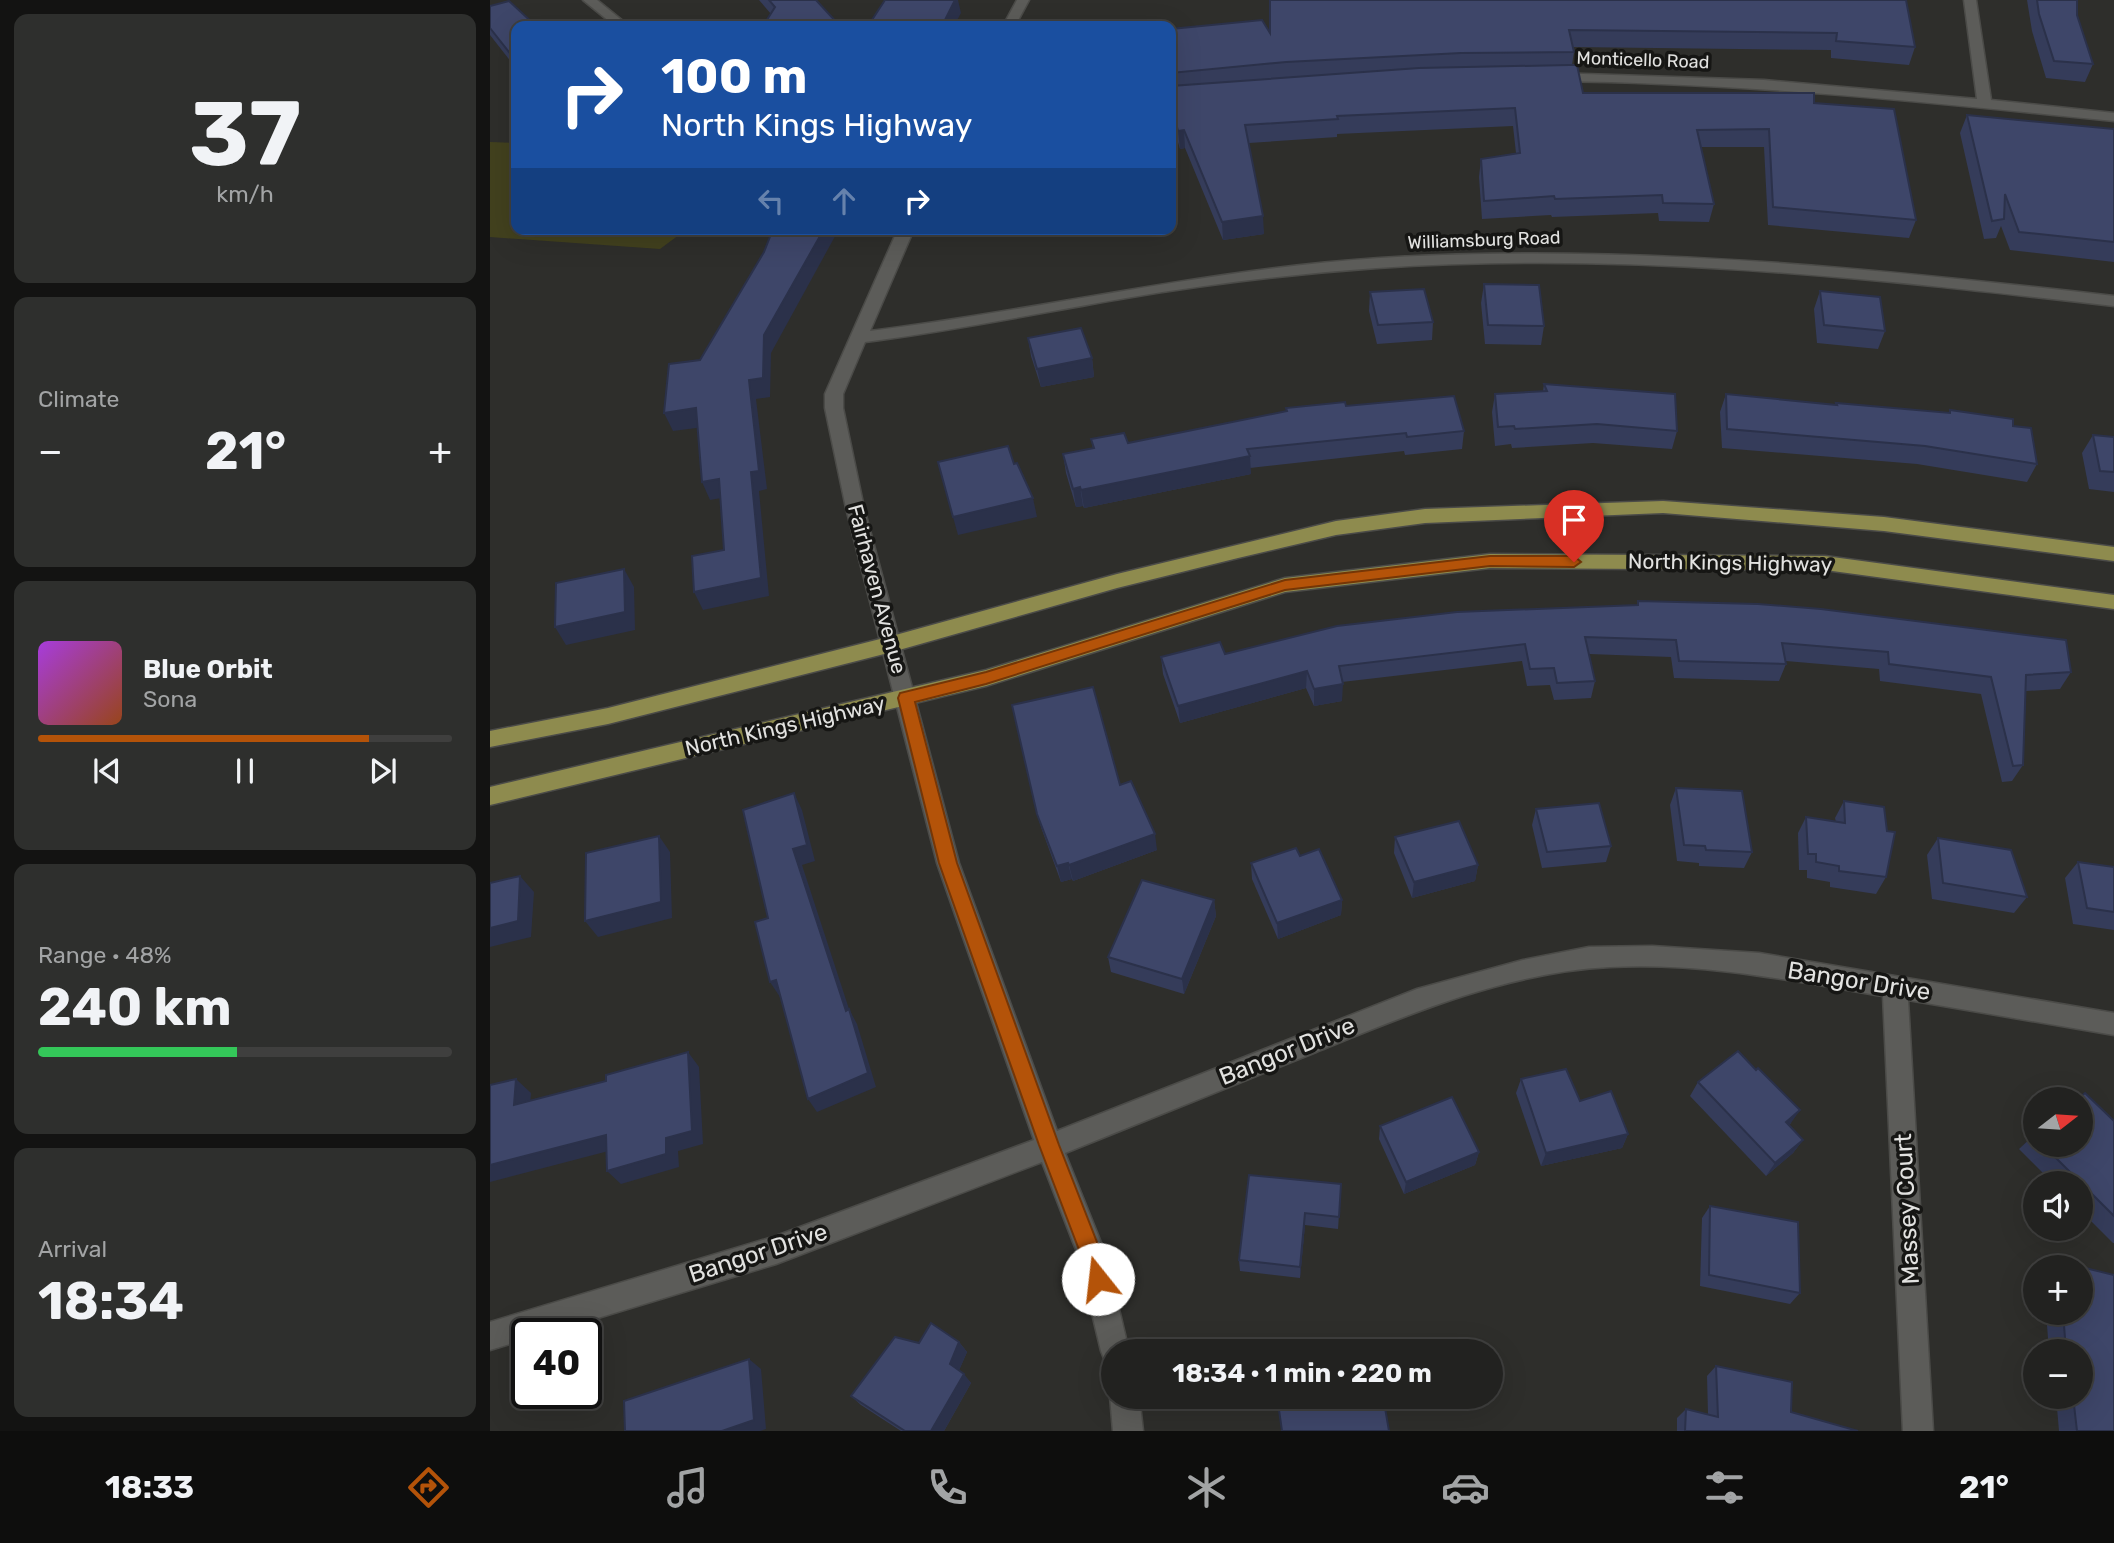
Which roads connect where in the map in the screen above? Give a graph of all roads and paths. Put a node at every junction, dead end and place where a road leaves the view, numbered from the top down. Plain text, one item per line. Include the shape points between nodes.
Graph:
1 (589, 0) edge
2 (1023, 0) edge
3 (1970, 0) edge
4 (616, 21) edge
5 (1012, 21) edge
6 (1545, 77) edge
7 (1985, 104) junction
8 (2114, 117) edge
9 (903, 235) edge
10 (2114, 301) edge
11 (858, 338) junction
12 (2114, 554) edge
13 (2114, 602) edge
14 (892, 644) junction
15 (906, 698) junction
16 (490, 738) edge
17 (490, 796) edge
18 (1895, 987) junction
19 (2114, 1024) edge
20 (1049, 1145) junction
21 (490, 1336) edge
22 (1112, 1339) edge
23 (1125, 1409) edge
24 (1128, 1431) edge
25 (1918, 1431) edge

1 - 4 street
2 - 5 street
3 - 7 street
6 - 7 street, Monticello Road via 1697,80
7 - 8 street, Monticello Road
9 - 11 street, Fairhaven Avenue
10 - 11 street, Williamsburg Road via 1731,261 1453,259 1210,281 943,328
11 - 14 street, Fairhaven Avenue via 834,394 834,408
12 - 14 main road via 1884,524 1663,507 1425,516 1336,528 1238,551
13 - 15 main road, North Kings Highway via 1825,563 1490,561 1285,585 986,678
14 - 15 street, Fairhaven Avenue
14 - 16 main road via 608,716
15 - 17 main road, North Kings Highway
15 - 20 street, Fairhaven Avenue via 948,863
18 - 19 street, Bangor Drive
18 - 20 street, Bangor Drive via 1759,964 1589,958 1498,976 1417,1000
18 - 25 street, Massey Court
20 - 21 street, Bangor Drive via 776,1250
20 - 22 street, Fairhaven Avenue via 1092,1255
23 - 24 street

